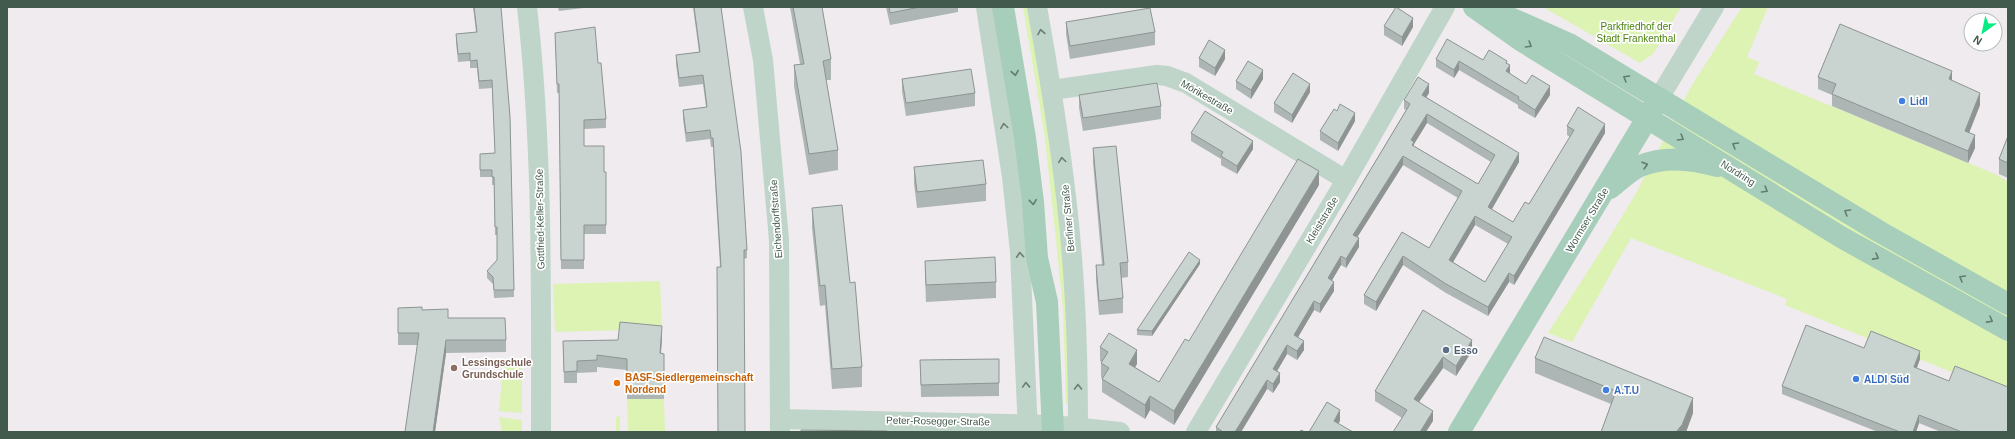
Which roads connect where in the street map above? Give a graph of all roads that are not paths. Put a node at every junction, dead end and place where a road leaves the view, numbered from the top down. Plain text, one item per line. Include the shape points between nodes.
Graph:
1 (527, 7) edge
2 (753, 7) edge
3 (986, 7) edge
4 (1003, 7) edge
5 (1019, 7) edge
6 (1037, 7) edge
7 (1445, 7) edge
8 (1474, 7) edge
9 (1486, 7) edge
10 (1714, 7) edge
11 (1052, 90) junction
12 (1659, 98) junction
13 (1648, 117) junction
14 (1732, 170) junction
15 (1346, 180) junction
16 (1602, 194) junction
17 (1047, 302) junction
18 (2008, 304) edge
19 (2008, 330) edge
20 (780, 425) edge
21 (1028, 428) edge
22 (1053, 428) edge
23 (1078, 429) edge
24 (541, 432) edge
25 (1120, 432) edge
26 (1196, 432) edge
27 (1459, 432) edge

1 - 24 street, Gottfried-Keller-Straße via 534,68 540,180
2 - 20 street, Eichendorffstraße via 763,60 779,240
21 -> 3 street via 1020,252 1012,177
4 -> 17 main road, Berliner Straße via 1025,138 1037,258
5 - 17 main road, Berliner Straße via 1048,204 1052,258
11 -> 6 street, Berliner Straße
7 - 15 street, Kleiststraße
8 -> 13 main road, Nordring via 1522,41
12 -> 9 main road via 1569,44
10 - 12 street, Wormser Straße
11 - 15 street, Mörikestraße via 1157,75 1172,77
23 -> 11 street, Berliner Straße via 1073,270
12 - 13 main road, Wormser Straße
18 -> 12 main road via 1880,232
13 -> 14 main road, Nordring
13 - 16 main road, Wormser Straße
16 -> 14 main road via 1639,166 1660,161 1689,160
14 -> 19 main road, Nordring via 1841,237
15 - 26 street, Kleiststraße
16 - 27 main road, Wormser Straße
17 - 22 main road, Berliner Straße
20 - 21 street, Peter-Rosegger-Straße
21 - 22 street, Peter-Rosegger-Straße
22 - 23 street, Peter-Rosegger-Straße
23 - 25 street, Peter-Rosegger-Straße

